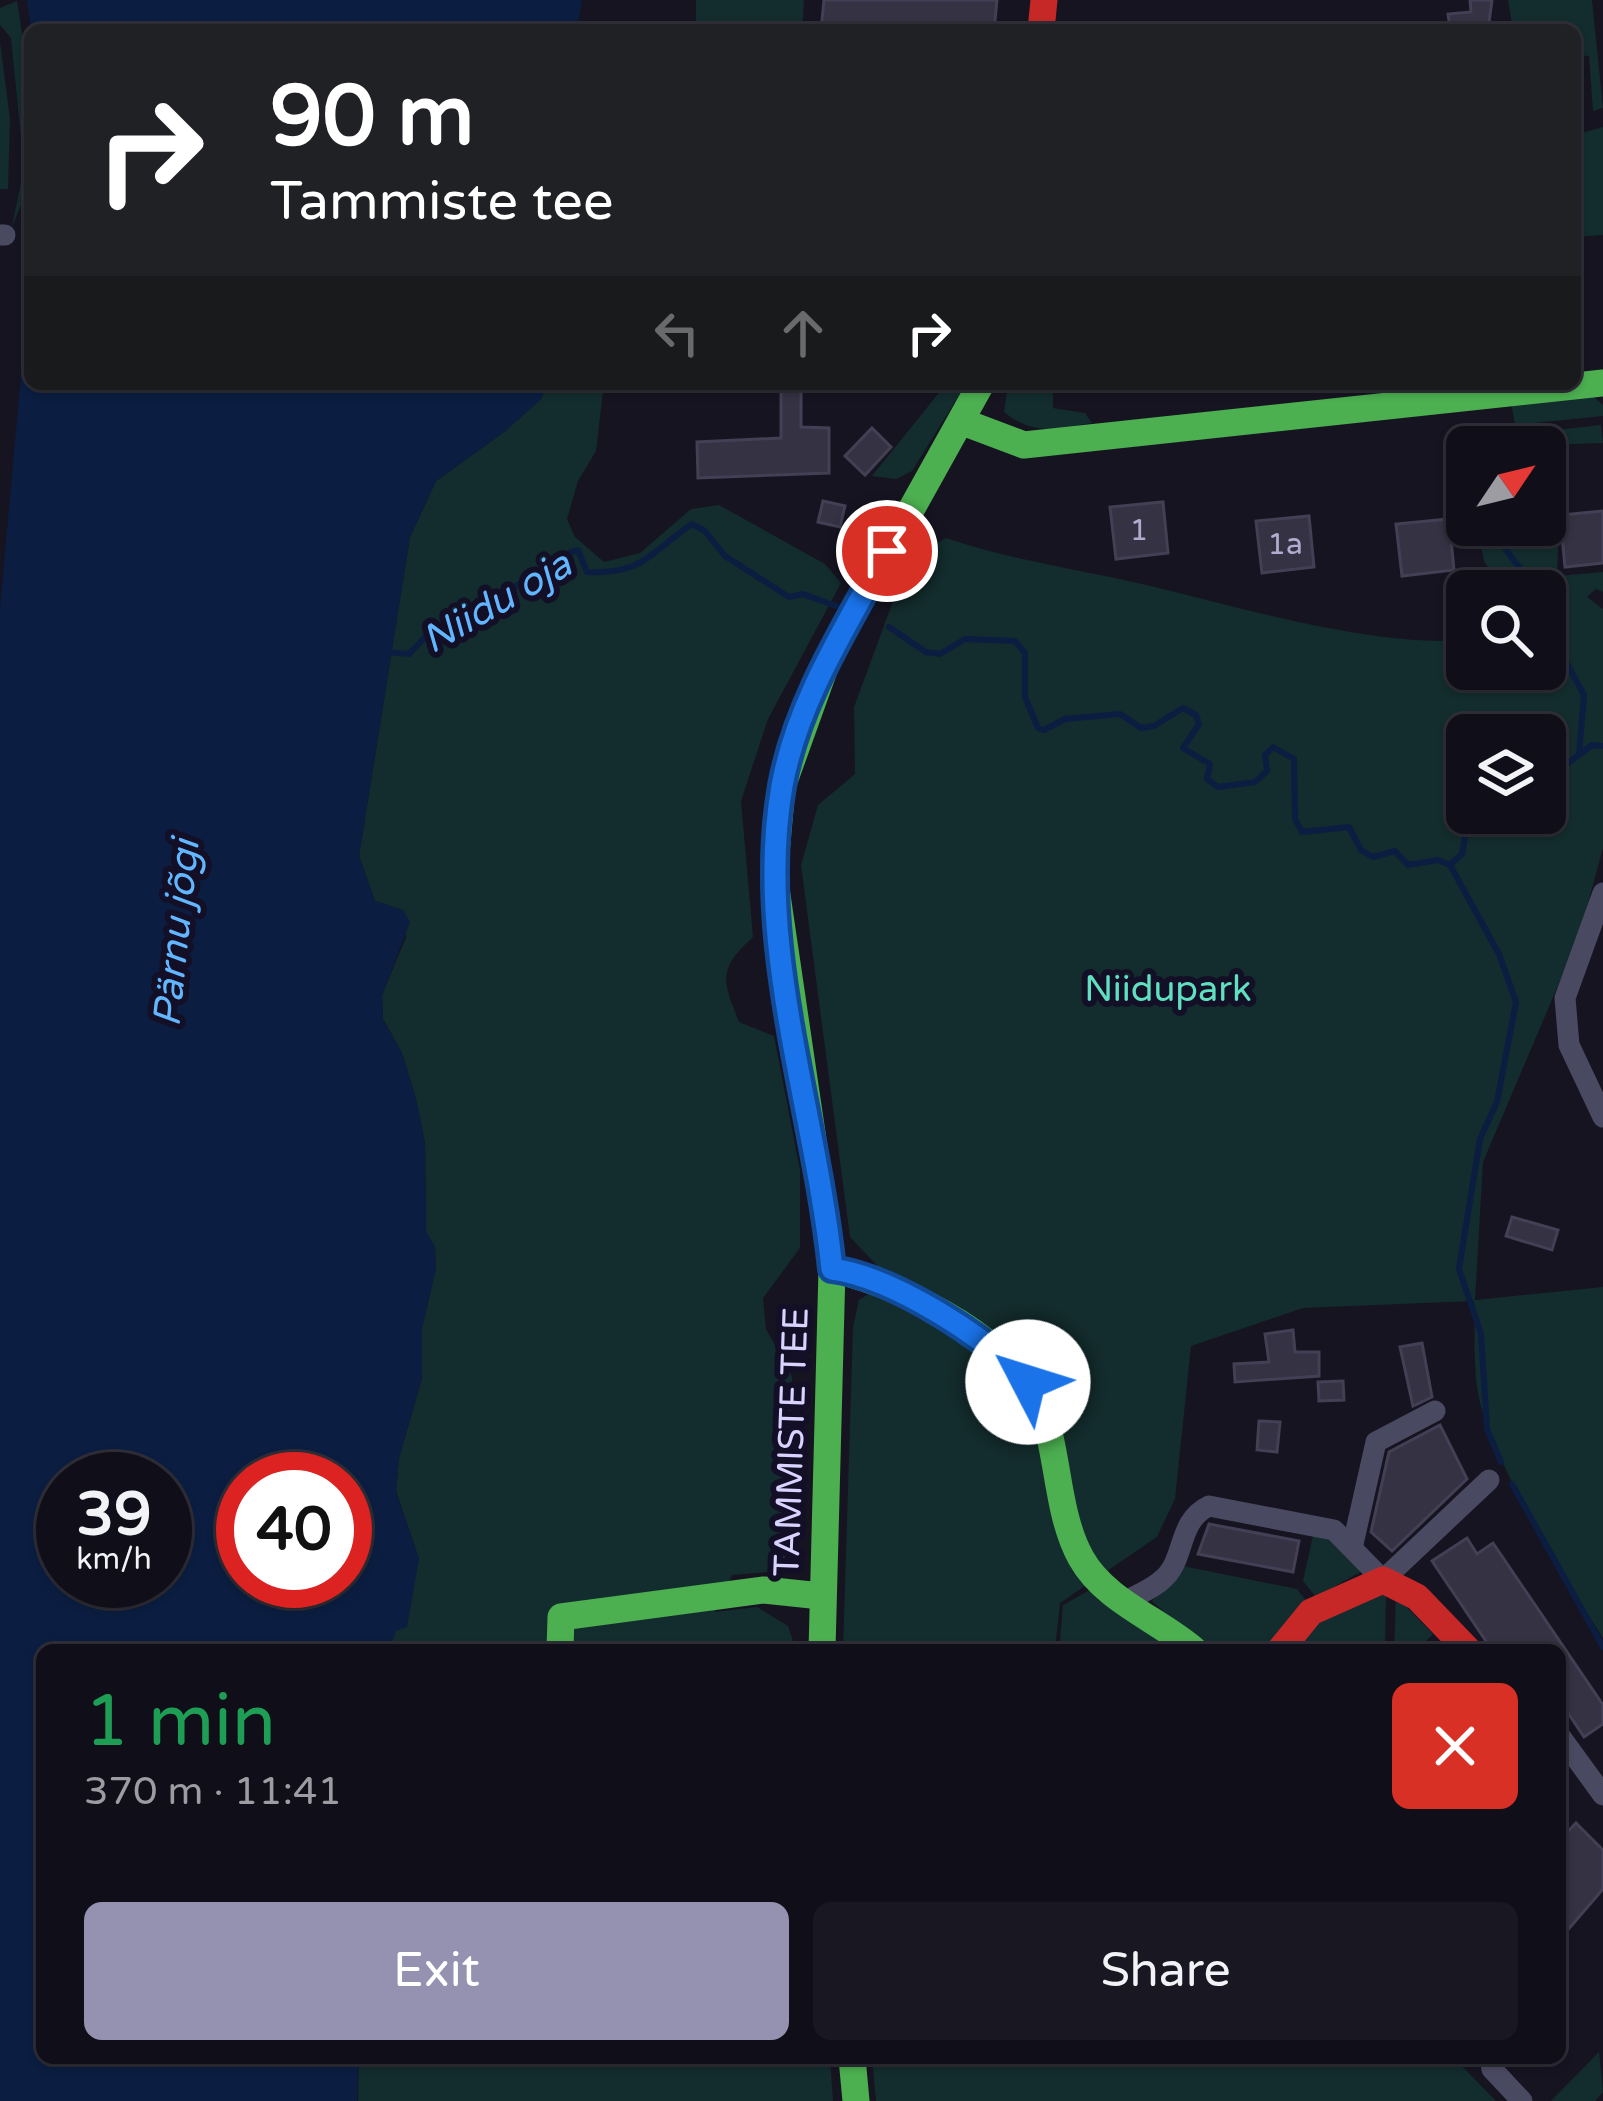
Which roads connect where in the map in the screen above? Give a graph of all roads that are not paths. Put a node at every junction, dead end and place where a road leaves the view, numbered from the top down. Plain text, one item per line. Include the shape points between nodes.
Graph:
1 (978, 390) edge
2 (1538, 390) edge
3 (963, 422) junction
4 (1603, 893) edge
5 (1603, 1117) edge
6 (832, 1269) junction
7 (1435, 1411) dead end
8 (1489, 1480) dead end
9 (1353, 1544) junction
10 (1383, 1580) junction
11 (821, 1596) junction
12 (1129, 1600) junction
13 (560, 1644) edge
14 (822, 1644) edge
15 (1186, 1644) edge
16 (1285, 1644) edge
17 (1462, 1644) edge
18 (1566, 1744) edge
19 (1603, 1796) edge
20 (853, 2064) edge
21 (1491, 2064) edge
22 (856, 2101) edge
23 (1522, 2101) edge

1 - 3 street, TAMMISTE TEE
2 - 3 street via 1024,445
3 - 6 street, TAMMISTE TEE via 936,457 828,659 782,787 774,875
4 - 5 street via 1565,998 1569,1045
6 - 11 street, TAMMISTE TEE
6 - 12 street via 867,1274 995,1352 1028,1382 1083,1562
7 - 9 street via 1376,1442
8 - 10 street
9 - 10 street
9 - 12 street via 1334,1530 1209,1506 1187,1525 1167,1577
10 - 16 street via 1311,1612
10 - 17 street via 1417,1597
11 - 13 street via 764,1590 561,1617
11 - 14 street, TAMMISTE TEE
12 - 15 street
18 - 19 street
20 - 22 street
21 - 23 street

